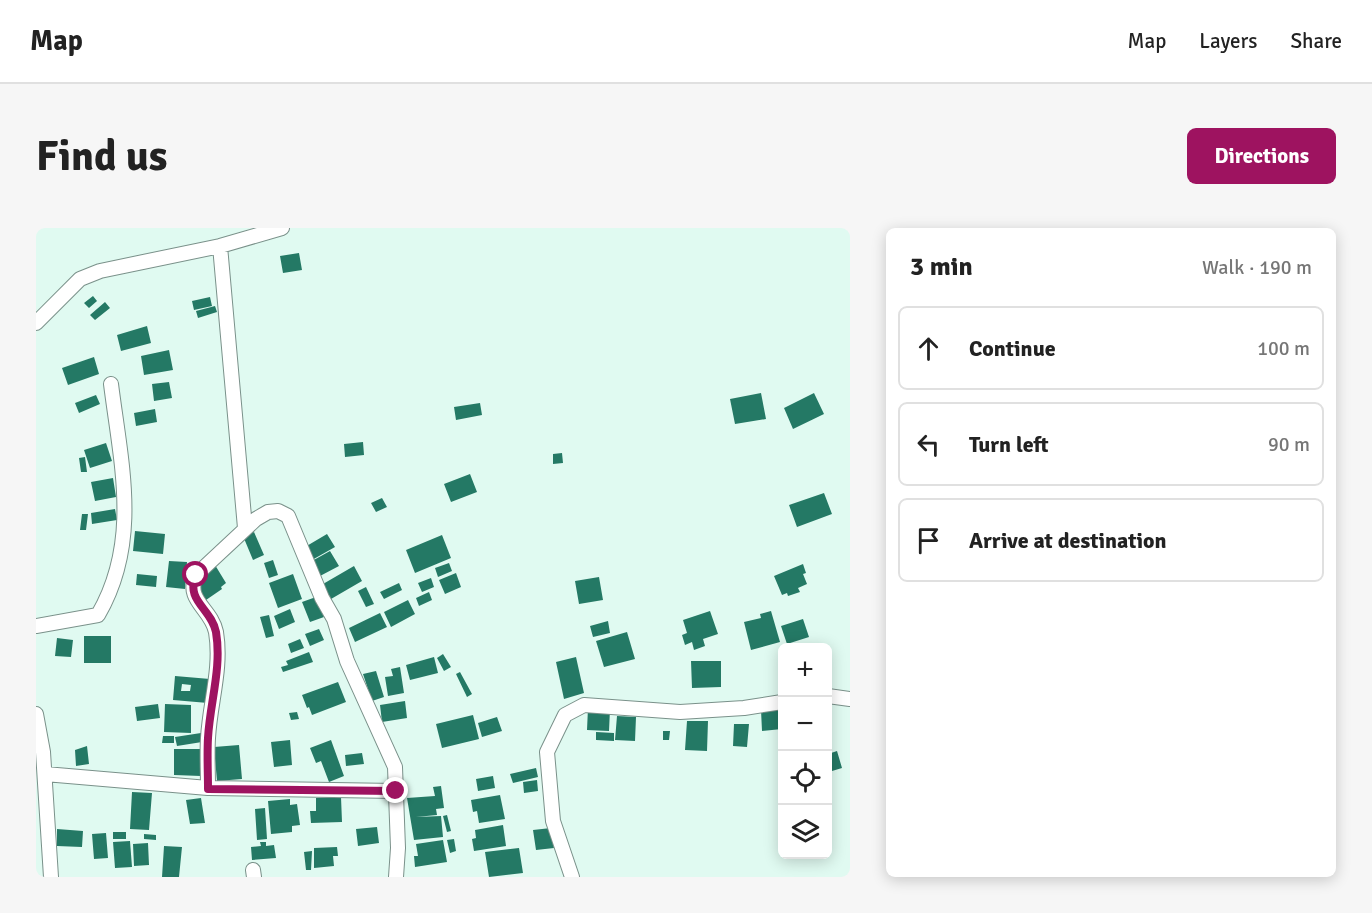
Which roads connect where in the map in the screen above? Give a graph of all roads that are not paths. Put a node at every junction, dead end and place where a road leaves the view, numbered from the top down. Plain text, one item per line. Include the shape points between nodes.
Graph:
1 (282, 228) edge
2 (220, 246) junction
3 (36, 323) edge
4 (111, 384) dead end
5 (245, 528) junction
6 (36, 626) edge
7 (832, 697) edge
8 (850, 699) edge
9 (778, 703) edge
10 (36, 714) edge
11 (45, 774) junction
12 (208, 789) junction
13 (396, 791) junction
14 (51, 877) edge
15 (396, 877) edge
16 (572, 877) edge

1 - 2 street
2 - 3 street via 100,271 80,279
2 - 5 street
4 - 6 street via 126,503 123,548 111,593 98,615
5 - 12 street via 196,575 191,585 215,630 218,662 208,737
5 - 13 street via 268,512 288,516 395,767
7 - 8 street
9 - 16 street via 680,712 584,705 565,715 547,752 553,821
10 - 11 street
11 - 12 street
11 - 14 street
12 - 13 street
13 - 15 street

